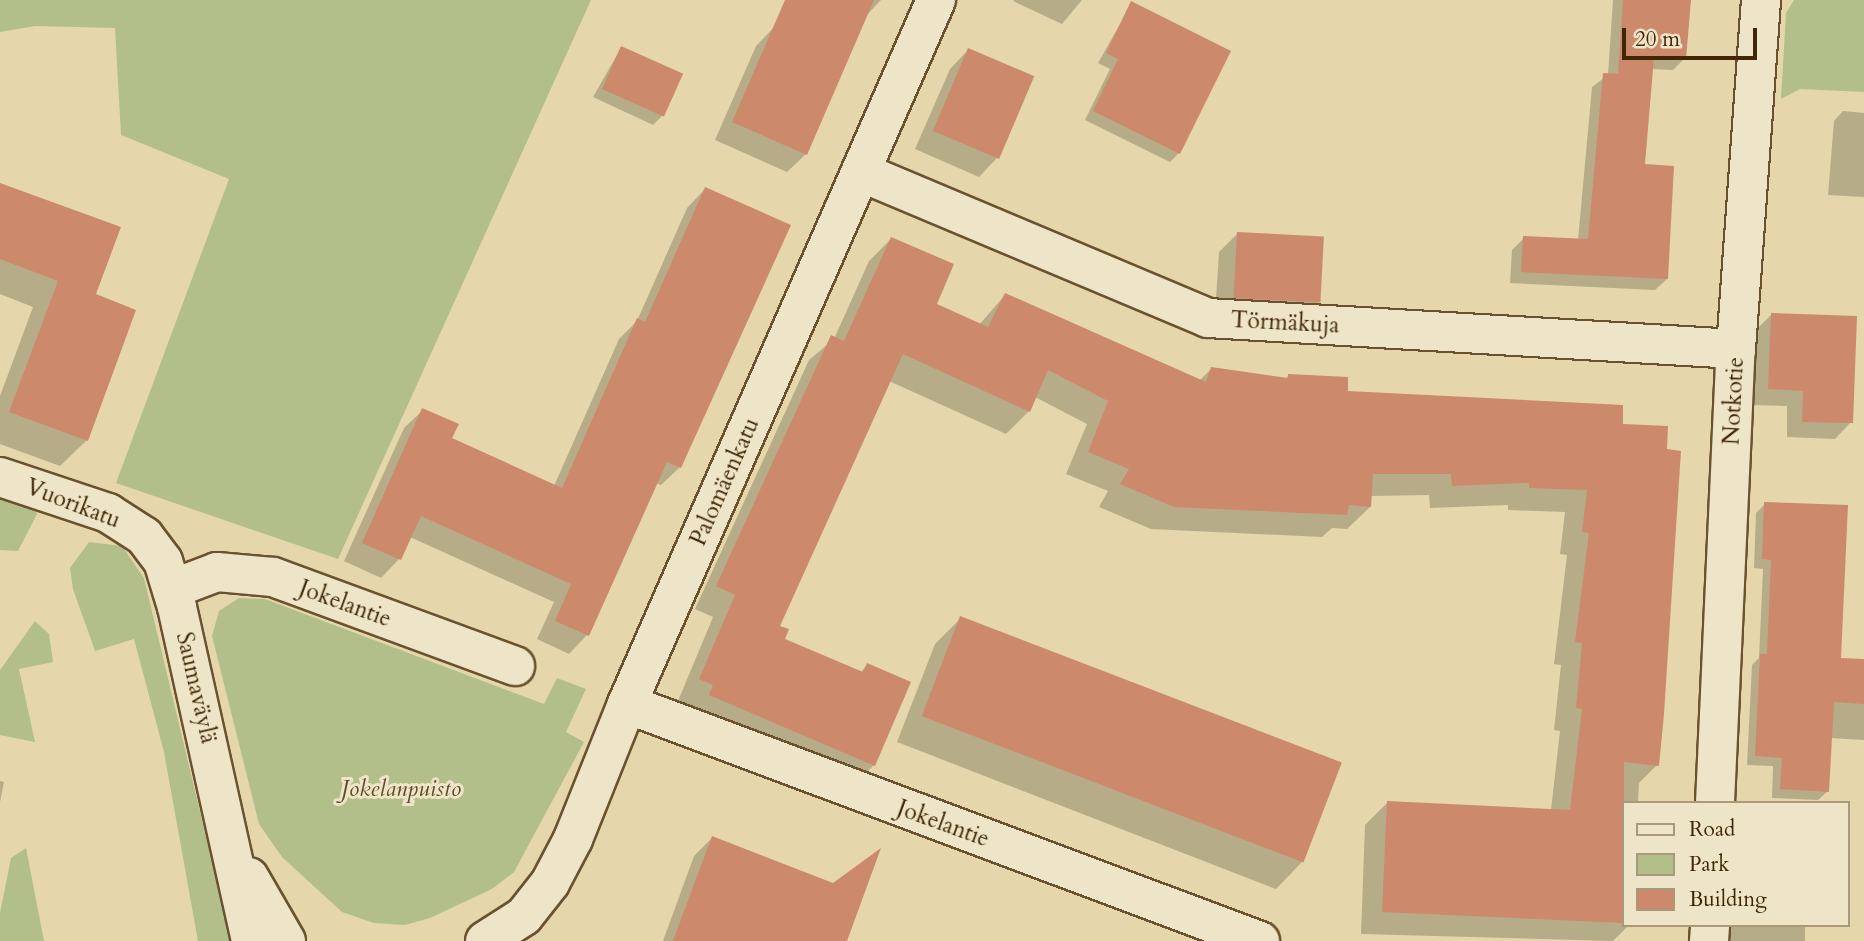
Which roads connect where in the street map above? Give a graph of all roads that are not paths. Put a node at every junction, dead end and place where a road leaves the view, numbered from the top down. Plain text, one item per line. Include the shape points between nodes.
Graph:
1 (936, 0) edge
2 (1761, 0) edge
3 (863, 173) junction
4 (1736, 349) junction
5 (0, 477) edge
6 (144, 536) joint
7 (172, 589) junction
8 (515, 666) dead end
9 (626, 704) junction
10 (1716, 801) edge
11 (233, 847) junction
12 (251, 941) edge
13 (286, 941) edge
14 (485, 941) edge
15 (1261, 941) edge

1 - 3 street, Palomäenkatu
2 - 4 street, Notkotie
3 - 4 street, Törmäkuja via 1208,318
3 - 9 street, Palomäenkatu
4 - 10 street, Notkotie
5 - 6 street, Vuorikatu via 108,513
6 - 7 street, Saumaväylä via 163,561
7 - 8 street, Jokelantie via 217,572 273,577
7 - 11 street, Saumaväylä
9 - 14 street, Palomäenkatu via 573,839 550,883 524,916
9 - 15 street, Jokelantie
11 - 12 street, Saumaväylä
11 - 13 street, Saumaväylä

